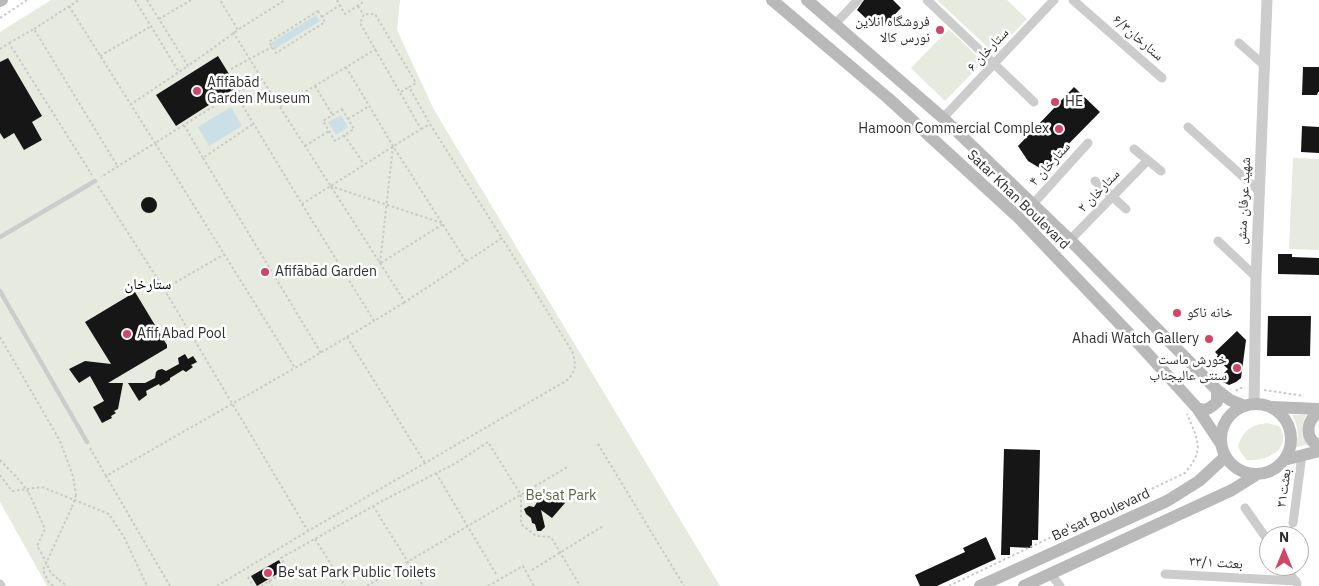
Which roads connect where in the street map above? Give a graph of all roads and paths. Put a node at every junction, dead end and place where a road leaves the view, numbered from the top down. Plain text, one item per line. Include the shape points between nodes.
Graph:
1 (27, 0) edge
2 (79, 0) edge
3 (135, 0) edge
4 (147, 0) edge
5 (190, 0) edge
6 (220, 0) edge
7 (285, 0) edge
8 (337, 0) edge
9 (360, 0) edge
10 (772, 0) edge
11 (807, 0) edge
12 (858, 0) edge
13 (927, 0) edge
14 (1054, 0) edge
15 (1073, 0) edge
16 (1267, 0) edge
17 (340, 5) junction
18 (69, 6) junction
19 (358, 6) junction
20 (364, 14) junction
21 (322, 17) junction
22 (0, 18) edge
23 (158, 19) junction
24 (835, 24) junction
25 (151, 27) junction
26 (34, 29) junction
27 (238, 30) junction
28 (234, 32) junction
29 (9, 43) junction
30 (1239, 43) dead end
31 (272, 47) junction
32 (0, 49) edge
33 (376, 49) junction
34 (100, 56) junction
35 (250, 60) junction
36 (993, 64) junction
37 (188, 66) junction
38 (1265, 66) junction
39 (346, 67) junction
40 (231, 69) dead end
41 (179, 72) junction
42 (1162, 78) dead end
43 (262, 79) junction
44 (316, 86) junction
45 (409, 87) junction
46 (401, 92) junction
47 (235, 93) junction
48 (1034, 102) dead end
49 (130, 105) junction
50 (369, 106) junction
51 (280, 107) junction
52 (332, 115) junction
53 (943, 118) junction
54 (348, 119) junction
55 (254, 123) junction
56 (184, 124) junction
57 (430, 124) junction
58 (1188, 127) dead end
59 (421, 129) junction
60 (329, 131) junction
61 (344, 135) junction
62 (155, 143) junction
63 (1088, 143) dead end
64 (305, 146) junction
65 (393, 146) junction
66 (1134, 149) dead end
67 (203, 158) junction
68 (1147, 161) junction
69 (364, 164) junction
70 (118, 167) junction
71 (1161, 171) dead end
72 (95, 180) junction
73 (1095, 181) dead end
74 (330, 186) junction
75 (1260, 192) junction
76 (1112, 197) junction
77 (302, 204) junction
78 (1033, 204) junction
79 (387, 205) junction
80 (1126, 209) dead end
81 (442, 224) junction
82 (0, 237) edge
83 (502, 238) junction
84 (1070, 240) junction
85 (1218, 241) dead end
86 (225, 254) junction
87 (466, 261) junction
88 (380, 264) junction
89 (1256, 277) junction
90 (164, 289) junction
91 (0, 290) edge
92 (405, 302) junction
93 (374, 321) junction
94 (0, 337) edge
95 (347, 337) junction
96 (321, 353) junction
97 (295, 368) junction
98 (1217, 390) junction
99 (231, 404) junction
100 (1249, 405) junction
101 (1271, 407) junction
102 (1319, 409) edge
103 (1191, 410) junction
104 (1319, 413) edge
105 (87, 442) joint
106 (598, 444) dead end
107 (1221, 444) junction
108 (1319, 445) edge
109 (1319, 451) edge
110 (1302, 455) junction
111 (1226, 457) junction
112 (0, 460) edge
113 (1284, 460) junction
114 (425, 463) junction
115 (569, 466) dead end
116 (436, 473) junction
117 (0, 475) edge
118 (1256, 475) junction
119 (106, 476) junction
120 (521, 495) junction
121 (373, 506) junction
122 (1245, 508) dead end
123 (1293, 523) dead end
124 (468, 526) junction
125 (603, 526) dead end
126 (1259, 528) edge
127 (308, 530) junction
128 (315, 539) junction
129 (560, 553) junction
130 (408, 562) junction
131 (532, 570) dead end
132 (1050, 573) junction
133 (496, 574) dead end
134 (1165, 574) dead end
135 (248, 577) dead end
136 (269, 581) junction
137 (1297, 583) edge
138 (53, 586) edge
139 (67, 586) edge
140 (147, 586) edge
141 (170, 586) edge
142 (216, 586) edge
143 (253, 586) edge
144 (260, 586) edge
145 (272, 586) edge
146 (345, 586) edge
147 (367, 586) edge
148 (422, 586) edge
149 (488, 586) edge
150 (534, 586) edge
151 (580, 586) edge
152 (684, 586) edge
153 (949, 586) edge
154 (980, 586) edge
155 (1024, 586) edge
156 (1060, 586) edge

1 - 22 path
2 - 18 path
3 - 25 path
4 - 23 path
5 - 23 path
6 - 27 path
7 - 27 path
8 - 17 path
9 - 19 path via 362,3
10 - 103 main road, Satar Khan Boulevard via 888,98 1019,218 1138,343
11 - 24 main road, Satar Khan Boulevard
12 - 24 street
13 - 36 street
14 - 36 street, ستارخان ۶
15 - 42 street, ستارخان۶/۳
16 - 38 street, شهید عرفان منش
17 - 19 path via 345,14
17 - 21 path
18 - 26 path
18 - 34 path
19 - 20 path
20 - 33 path via 360,23
20 - 45 path via 374,14 416,83
21 - 31 path via 318,11 269,42
21 - 31 path via 325,22 276,53
23 - 37 path
24 - 53 main road, Satar Khan Boulevard
25 - 34 path
25 - 41 path
26 - 29 path
26 - 70 path
27 - 28 path
28 - 35 path
28 - 37 path
29 - 32 path
29 - 72 path
30 - 38 street
31 - 35 path
33 - 39 path
33 - 46 path
34 - 49 path
35 - 40 path
35 - 43 path
36 - 48 street
36 - 53 street, ستارخان ۶
37 - 41 path
38 - 75 street, شهید عرفان منش
39 - 44 path
39 - 50 path
41 - 49 path
43 - 47 path
43 - 51 path
44 - 51 path
44 - 52 path
45 - 46 path
45 - 57 path
46 - 59 path
47 - 55 path
47 - 56 path
49 - 62 path
50 - 54 path
50 - 65 path
51 - 64 path
52 - 54 path via 342,109
52 - 60 path via 323,121
53 - 78 main road, Satar Khan Boulevard
54 - 61 path via 354,129
55 - 67 path
55 - 77 path
56 - 62 path
56 - 67 path
57 - 59 path
57 - 83 path
58 - 75 street
59 - 65 path
60 - 61 path via 335,140
60 - 64 path
61 - 69 path
62 - 70 path
62 - 86 path
63 - 78 street, ۴ ستارخان
64 - 74 path
65 - 69 path
65 - 79 path
65 - 81 path
66 - 68 street
67 - 96 path
68 - 71 street
68 - 76 street, ۲ ستارخان
69 - 74 path
70 - 72 path
72 - 82 lane
72 - 90 path
73 - 76 street
74 - 77 path
74 - 79 path
74 - 88 path
75 - 89 street, شهید عرفان منش
76 - 80 street
76 - 84 street, ۲ ستارخان
77 - 93 path
78 - 84 main road, Satar Khan Boulevard
79 - 81 path
79 - 88 path
81 - 87 path
81 - 88 path
83 - 87 path
83 - 114 path via 573,353 574,374
84 - 98 main road, Satar Khan Boulevard
85 - 89 street
86 - 90 path
86 - 97 path
87 - 92 path
88 - 92 path
89 - 100 street, شهید عرفان منش
90 - 99 path
91 - 105 lane
92 - 93 path
93 - 95 path
94 - 138 path, bridge via 60,441 73,476 76,495 43,570
95 - 96 path
95 - 114 path
96 - 97 path
97 - 99 path
98 - 100 main road, Satar Khan Boulevard via 1230,400
98 - 103 main road via 1217,402 1209,409
99 - 119 path
99 - 127 path
100 - 101 main road
100 - 107 main road via 1229,416 1221,434
101 - 102 main road
101 - 113 main road via 1280,413 1290,430 1289,451
103 - 107 main road, Satar Khan Boulevard
103 - 153 path via 1199,450 1185,473
104 - 108 main road via 1308,424 1311,440
105 - 119 path
106 - 152 path
107 - 111 main road
109 - 110 main road
110 - 113 main road
110 - 123 street, بعثت۳۱
111 - 118 main road via 1236,468
111 - 154 main road, Be'sat Boulevard via 1199,481 1167,501
112 - 139 path, bridge via 29,493 45,529 37,546 51,573
113 - 118 main road via 1276,468
114 - 127 path
115 - 120 path
116 - 120 path via 488,442
116 - 121 path
116 - 124 path
117 - 140 path via 12,490 42,487 109,514
118 - 132 main road via 1232,490
119 - 141 path
120 - 124 path
120 - 129 path via 521,524 536,536 550,537
121 - 128 path
121 - 130 path
122 - 126 street
124 - 130 path
124 - 133 path
125 - 129 path
127 - 142 path
128 - 136 path via 281,558 288,570
128 - 146 path
129 - 131 path
129 - 151 path
130 - 147 path
130 - 148 path
132 - 155 main road
132 - 156 street
134 - 137 street, ۳۳/۱ بعثت
135 - 143 path
136 - 144 path
136 - 145 path
149 - 150 path via 523,566

